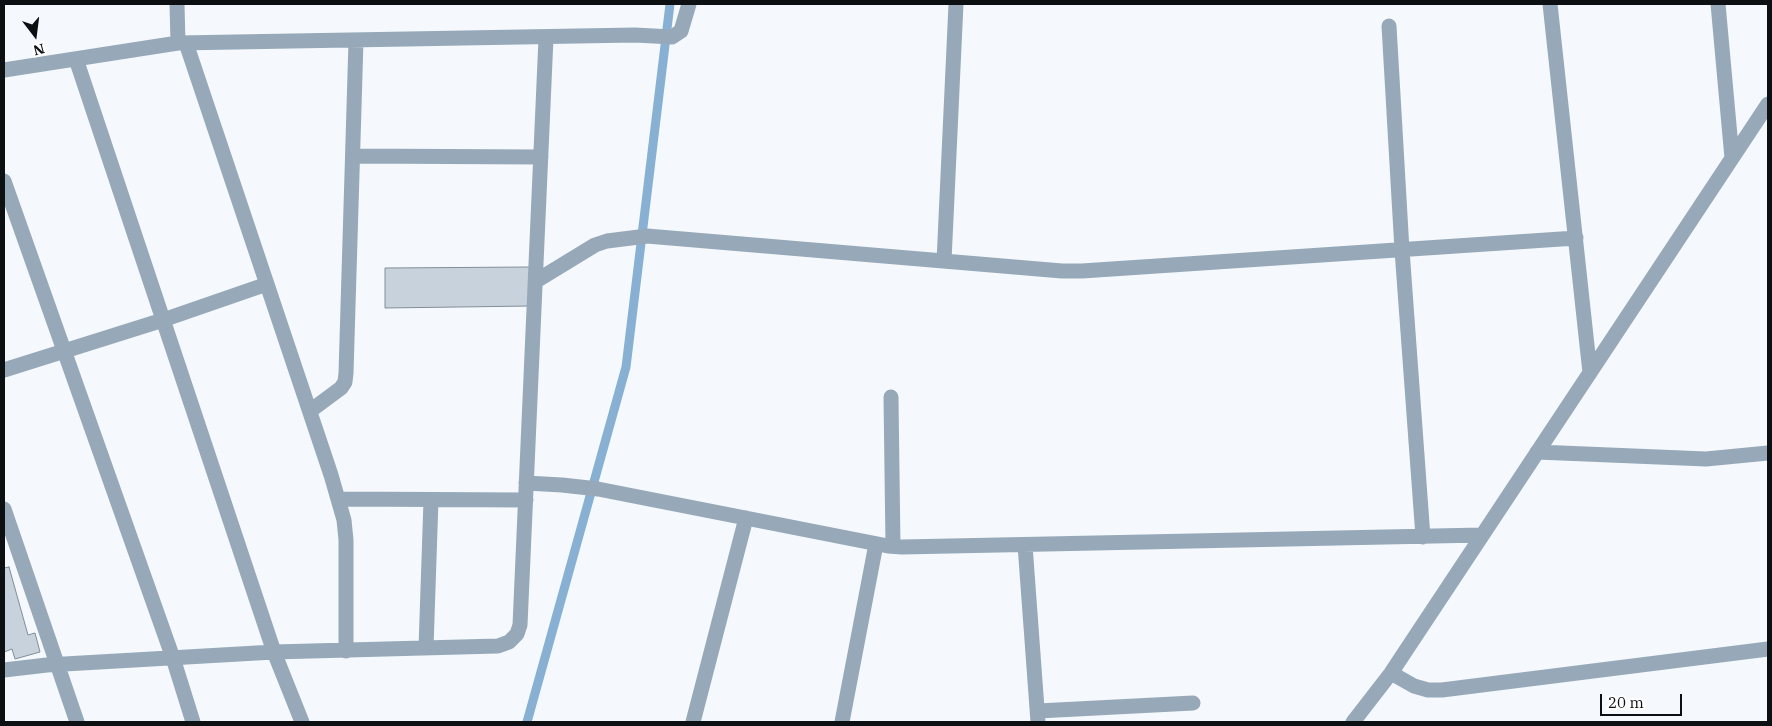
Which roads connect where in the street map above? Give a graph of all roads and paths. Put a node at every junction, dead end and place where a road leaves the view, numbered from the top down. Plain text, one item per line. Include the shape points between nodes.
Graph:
1 (177, 4) edge
2 (689, 4) edge
3 (956, 4) edge
4 (1550, 4) edge
5 (1718, 4) edge
6 (1389, 26) dead end
7 (546, 38) junction
8 (356, 40) junction
9 (182, 43) junction
10 (76, 59) junction
11 (4, 70) edge
12 (1768, 104) edge
13 (353, 156) junction
14 (541, 157) junction
15 (1732, 158) junction
16 (4, 181) edge
17 (1576, 238) junction
18 (1402, 250) junction
19 (944, 261) junction
20 (536, 281) junction
21 (267, 284) junction
22 (163, 320) junction
23 (65, 351) junction
24 (4, 370) edge
25 (1590, 372) junction
26 (891, 397) dead end
27 (310, 411) junction
28 (1537, 452) junction
29 (1768, 452) edge
30 (526, 483) junction
31 (338, 499) junction
32 (431, 500) junction
33 (526, 500) junction
34 (4, 508) edge
35 (746, 518) junction
36 (1482, 535) junction
37 (1422, 537) junction
38 (876, 544) junction
39 (1025, 545) junction
40 (893, 546) junction
41 (426, 648) junction
42 (1768, 649) edge
43 (346, 651) junction
44 (274, 652) junction
45 (173, 658) junction
46 (57, 665) junction
47 (4, 670) edge
48 (1391, 673) junction
49 (1193, 703) dead end
50 (1038, 716) edge
51 (77, 722) edge
52 (193, 722) edge
53 (302, 722) edge
54 (693, 722) edge
55 (842, 722) edge
56 (1353, 722) edge

1 - 9 street
2 - 7 street via 681,31 672,37
3 - 19 street
4 - 17 street
5 - 15 street
6 - 18 street
7 - 8 street
7 - 14 street
8 - 9 street
8 - 13 street
9 - 10 street
9 - 21 street
10 - 11 street
10 - 22 street
12 - 15 street
13 - 14 street
13 - 27 street via 346,373 341,388
14 - 20 street
15 - 25 street
16 - 23 street
17 - 18 street
17 - 25 street
18 - 19 street via 1082,271
18 - 37 street
19 - 20 street via 647,236 595,245
20 - 30 street
21 - 22 street
21 - 27 street
22 - 23 street
22 - 44 street
23 - 24 street
23 - 45 street
25 - 28 street
26 - 40 street
27 - 31 street
28 - 29 street via 1706,459
28 - 36 street
30 - 33 street
30 - 35 street via 598,489
31 - 32 street
31 - 43 street via 346,540
32 - 33 street
32 - 41 street
33 - 41 street via 517,634 498,646
34 - 46 street
35 - 38 street
35 - 54 street
36 - 37 street
36 - 48 street
37 - 39 street
38 - 40 street
38 - 55 street
39 - 40 street
39 - 50 street
41 - 43 street
42 - 48 street via 1442,690 1414,686
43 - 44 street
44 - 45 street
44 - 53 street
45 - 46 street
45 - 52 street
46 - 47 street
46 - 51 street
48 - 56 street
49 - 50 street

